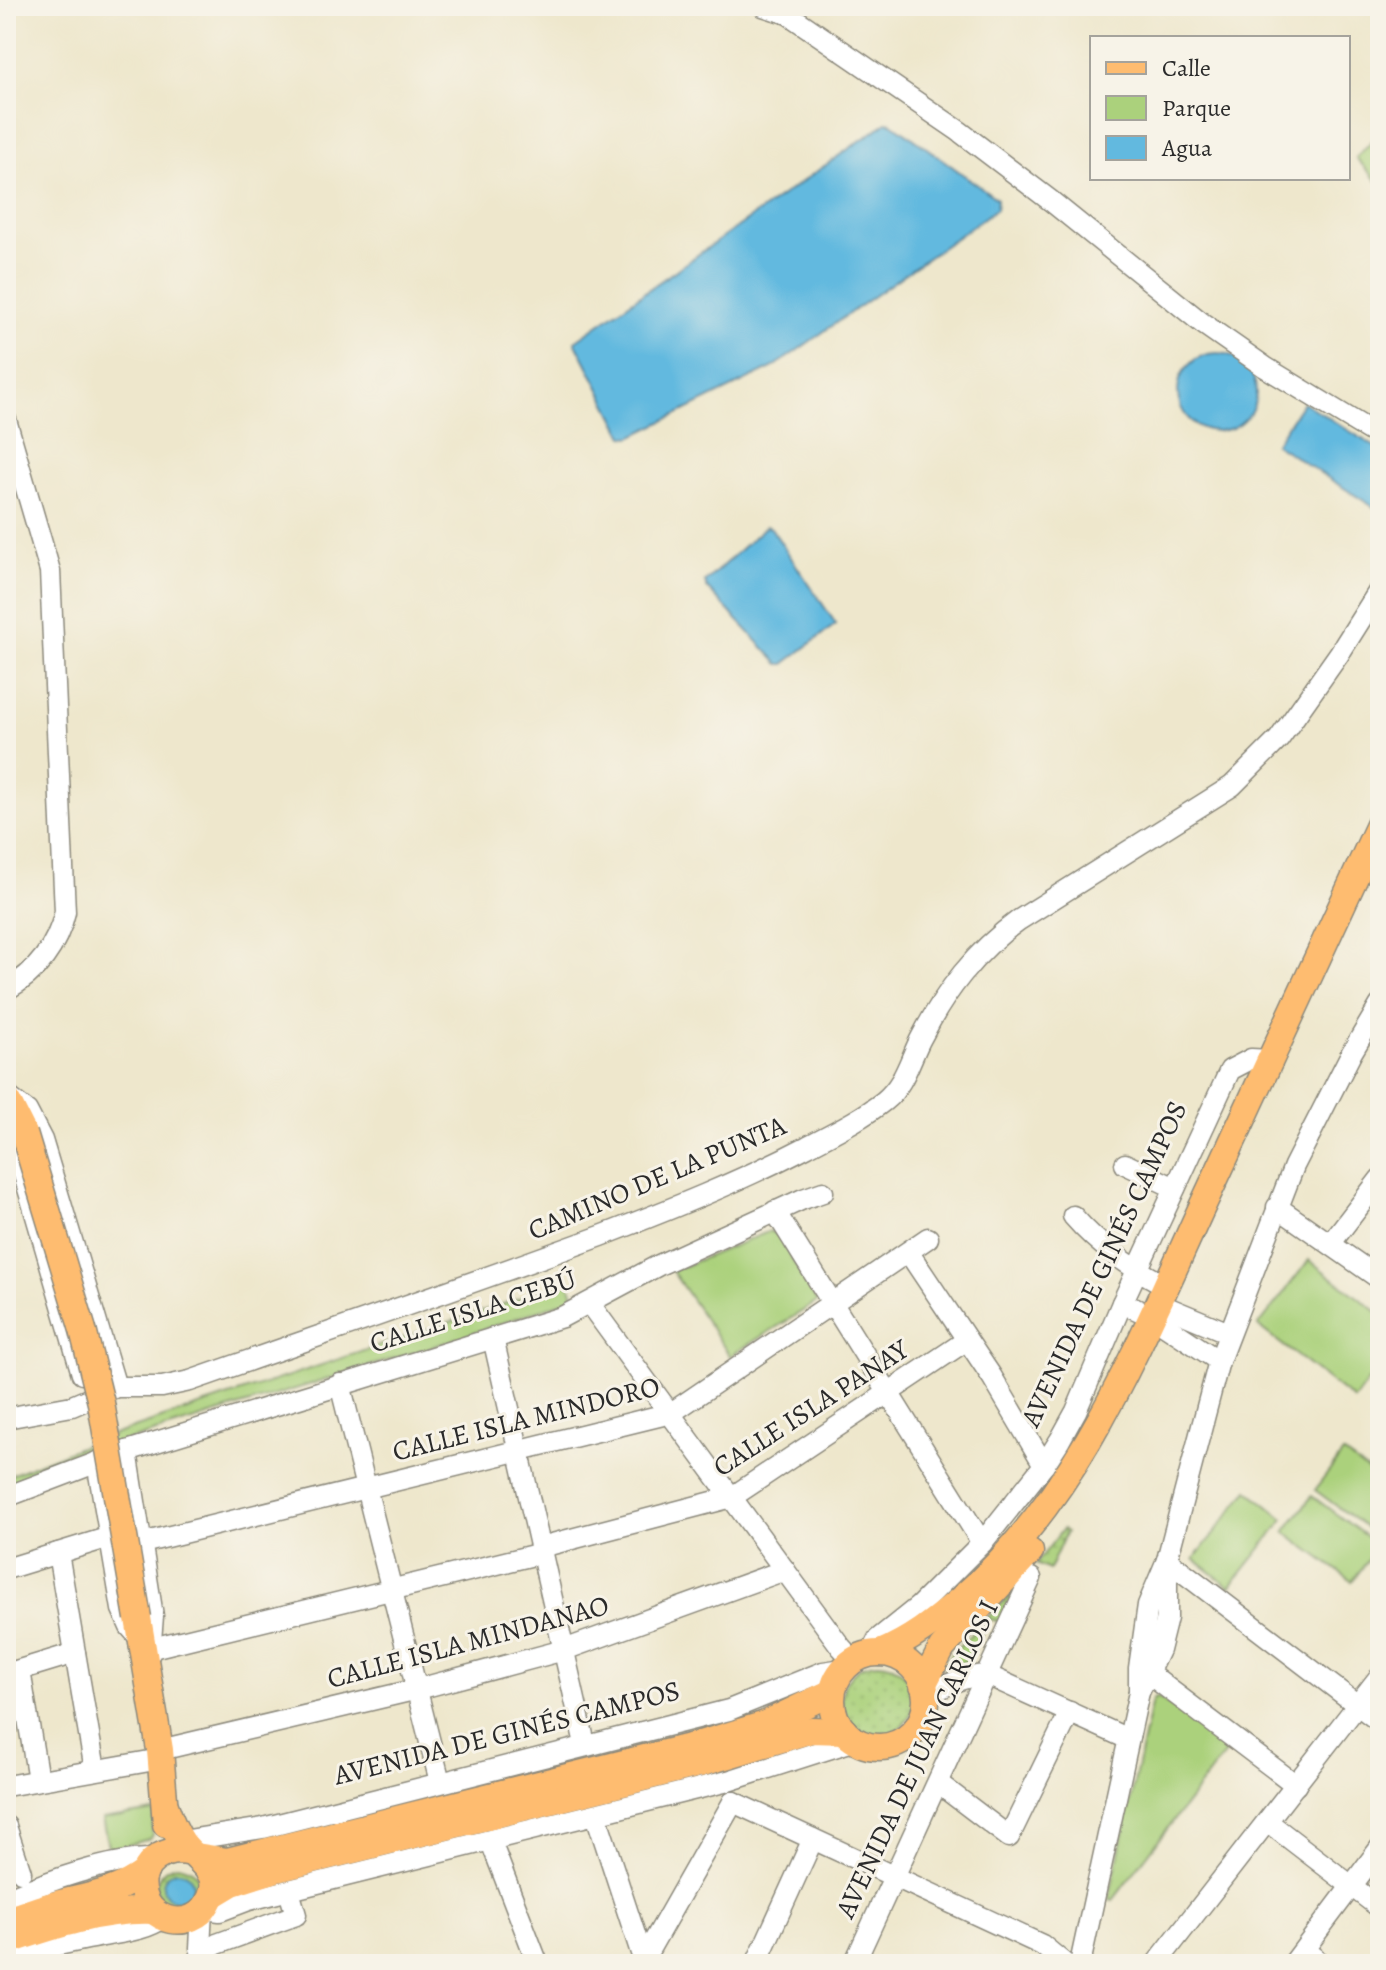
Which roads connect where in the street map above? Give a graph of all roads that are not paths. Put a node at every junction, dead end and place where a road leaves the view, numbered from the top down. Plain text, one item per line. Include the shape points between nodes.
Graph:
1 (763, 6) edge
2 (6, 420) edge
3 (1380, 437) edge
4 (1380, 589) edge
5 (1380, 823) edge
6 (6, 990) edge
7 (1380, 1005) edge
8 (1373, 1030) edge
9 (1271, 1060) junction
10 (6, 1097) edge
11 (6, 1113) edge
12 (1125, 1164) dead end
13 (1380, 1179) edge
14 (1175, 1188) junction
15 (823, 1192) dead end
16 (1277, 1207) junction
17 (775, 1211) junction
18 (1073, 1216) dead end
19 (928, 1238) dead end
20 (1331, 1243) junction
21 (909, 1253) junction
22 (1137, 1271) junction
23 (1380, 1279) edge
24 (1157, 1302) junction
25 (589, 1303) junction
26 (1122, 1303) junction
27 (832, 1304) junction
28 (1229, 1333) junction
29 (493, 1338) junction
30 (967, 1340) junction
31 (1137, 1345) junction
32 (1219, 1361) junction
33 (340, 1384) junction
34 (116, 1387) junction
35 (889, 1393) junction
36 (87, 1401) junction
37 (671, 1413) junction
38 (6, 1418) edge
39 (127, 1451) junction
40 (519, 1451) junction
41 (97, 1462) junction
42 (1044, 1465) junction
43 (367, 1488) junction
44 (6, 1497) edge
45 (732, 1497) junction
46 (110, 1537) junction
47 (142, 1543) junction
48 (982, 1543) junction
49 (542, 1550) junction
50 (58, 1553) junction
51 (1167, 1560) junction
52 (6, 1569) edge
53 (785, 1570) junction
54 (1031, 1578) dead end
55 (393, 1589) junction
56 (144, 1644) junction
57 (564, 1650) junction
58 (75, 1653) junction
59 (856, 1665) junction
60 (13, 1672) edge
61 (987, 1675) junction
62 (1380, 1676) edge
63 (1144, 1683) junction
64 (418, 1689) junction
65 (924, 1692) junction
66 (1358, 1705) junction
67 (1070, 1712) junction
68 (1380, 1722) edge
69 (850, 1736) junction
70 (1128, 1739) junction
71 (585, 1744) junction
72 (160, 1755) junction
73 (95, 1770) junction
74 (38, 1780) junction
75 (728, 1781) junction
76 (440, 1782) junction
77 (938, 1783) junction
78 (1296, 1785) junction
79 (6, 1786) edge
80 (733, 1802) junction
81 (166, 1808) junction
82 (596, 1815) junction
83 (1268, 1822) junction
84 (6, 1826) edge
85 (813, 1839) junction
86 (491, 1842) junction
87 (1380, 1848) edge
88 (189, 1850) junction
89 (152, 1863) junction
90 (21, 1872) dead end
91 (895, 1875) junction
92 (1351, 1886) junction
93 (289, 1891) junction
94 (6, 1899) edge
95 (206, 1905) junction
96 (1380, 1908) edge
97 (162, 1916) junction
98 (6, 1920) edge
99 (6, 1942) edge
100 (54, 1955) edge
101 (203, 1955) edge
102 (1299, 1957) edge
103 (1061, 1958) edge
104 (1168, 1960) edge
105 (6, 1961) edge
106 (642, 1962) edge
107 (538, 1964) edge
108 (756, 1964) edge
109 (854, 1964) edge
110 (1322, 1964) edge

1 - 3 street via 788,14 959,131 1202,323
2 - 6 street via 50,571 65,912 49,953
4 - 34 street, CAMINO DE LA PUNTA via 1279,739 1232,786 989,942 964,969 920,1039 902,1083 851,1123 679,1206 452,1290 190,1381
5 - 9 main road, AVENIDA DE GINÉS CAMPOS
7 - 8 street
8 - 16 street via 1294,1166
9 - 14 street, AVENIDA DE GINÉS CAMPOS via 1251,1059 1230,1070
9 - 24 main road, AVENIDA DE GINÉS CAMPOS
10 - 34 street via 27,1111 42,1140
10 - 56 main road, bridge via 24,1134 83,1330
11 - 36 street
12 - 14 street
13 - 20 street
14 - 22 street, AVENIDA DE GINÉS CAMPOS
15 - 17 street, CALLE ISLA CEBÚ
16 - 20 street
16 - 28 street
17 - 25 street, CALLE ISLA CEBÚ
17 - 27 street
18 - 22 street via 1096,1242
19 - 21 street, CALLE ISLA MINDORO
20 - 23 street
21 - 27 street, CALLE ISLA MINDORO
21 - 30 street
22 - 24 street
22 - 26 street, AVENIDA DE GINÉS CAMPOS
24 - 26 street
24 - 28 street
24 - 31 main road, AVENIDA DE GINÉS CAMPOS
24 - 32 street
25 - 29 street, CALLE ISLA CEBÚ
25 - 37 street
26 - 42 street, AVENIDA DE GINÉS CAMPOS via 1076,1411
27 - 35 street
27 - 37 street, CALLE ISLA MINDORO
28 - 32 street
29 - 33 street, CALLE ISLA CEBÚ
29 - 40 street
30 - 35 street, CALLE ISLA PANAY
30 - 42 street
31 - 59 main road, AVENIDA DE GINÉS CAMPOS via 1073,1468 1043,1511 978,1584 922,1632
31 - 65 main road, AVENIDA DE GINÉS CAMPOS via 1095,1452 1057,1517 942,1648
32 - 51 street
33 - 39 street, CALLE ISLA CEBÚ
33 - 43 street
34 - 36 street
35 - 45 street, CALLE ISLA PANAY
35 - 48 street
36 - 38 street
37 - 40 street, CALLE ISLA MINDORO
37 - 45 street
39 - 41 street, CALLE ISLA CEBÚ
39 - 47 street
40 - 43 street, CALLE ISLA MINDORO
40 - 49 street
41 - 44 street, CALLE ISLA CEBÚ
41 - 46 street
42 - 48 street, AVENIDA DE GINÉS CAMPOS
43 - 47 street, CALLE ISLA MINDORO
43 - 55 street
45 - 49 street, CALLE ISLA PANAY
45 - 53 street
46 - 50 street
46 - 56 street via 122,1609
47 - 56 street via 153,1616
48 - 59 street, AVENIDA DE GINÉS CAMPOS
49 - 55 street, CALLE ISLA PANAY
49 - 57 street
50 - 52 street
50 - 58 street
51 - 63 street via 1167,1618
51 - 66 street
53 - 57 street, CALLE ISLA MINDANAO
53 - 59 street
54 - 61 street, AVENIDA DE JUAN CARLOS I
55 - 56 street, CALLE ISLA PANAY
55 - 64 street
56 - 72 main road
57 - 64 street, CALLE ISLA MINDANAO
57 - 71 street
58 - 60 street
58 - 73 street
59 - 65 main road via 891,1654 911,1666
59 - 69 main road via 832,1708
59 - 71 street, AVENIDA DE GINÉS CAMPOS via 823,1672 729,1710
59 - 88 main road, AVENIDA DE GINÉS CAMPOS via 763,1725 697,1745 227,1861
60 - 74 street
61 - 65 street
61 - 67 street
61 - 77 street, AVENIDA DE JUAN CARLOS I
62 - 66 street
63 - 70 street
63 - 78 street
64 - 72 street, CALLE ISLA MINDANAO
64 - 76 street
65 - 69 main road via 921,1721 902,1741 876,1747
66 - 68 street
66 - 78 street
67 - 70 street
67 - 77 street via 1009,1837
69 - 75 street
69 - 95 main road via 811,1730 686,1768 273,1870 240,1880
70 - 103 street
71 - 76 street, AVENIDA DE GINÉS CAMPOS
72 - 73 street, CALLE ISLA MINDANAO
72 - 81 main road
73 - 74 street, CALLE ISLA MINDANAO
74 - 79 street, CALLE ISLA MINDANAO
75 - 80 street
75 - 82 street
76 - 88 street, AVENIDA DE GINÉS CAMPOS
77 - 91 street, AVENIDA DE JUAN CARLOS I
78 - 83 street
80 - 85 street
80 - 106 street
81 - 88 main road
81 - 89 main road via 166,1827
82 - 86 street
82 - 106 street
83 - 92 street
83 - 104 street
84 - 90 street
85 - 91 street
85 - 108 street
86 - 93 street
86 - 107 street
87 - 92 street
88 - 89 main road via 174,1851
88 - 95 main road via 210,1873
89 - 94 street via 123,1861
89 - 97 main road via 143,1893
89 - 98 main road via 115,1890
91 - 103 street
91 - 109 street, AVENIDA DE JUAN CARLOS I
92 - 96 street
92 - 102 street
93 - 95 street via 220,1911
93 - 101 street via 296,1915 217,1944
95 - 97 main road via 186,1920
95 - 101 street
97 - 99 main road via 129,1910
97 - 100 street via 155,1924
97 - 101 street
100 - 105 street
102 - 110 street

